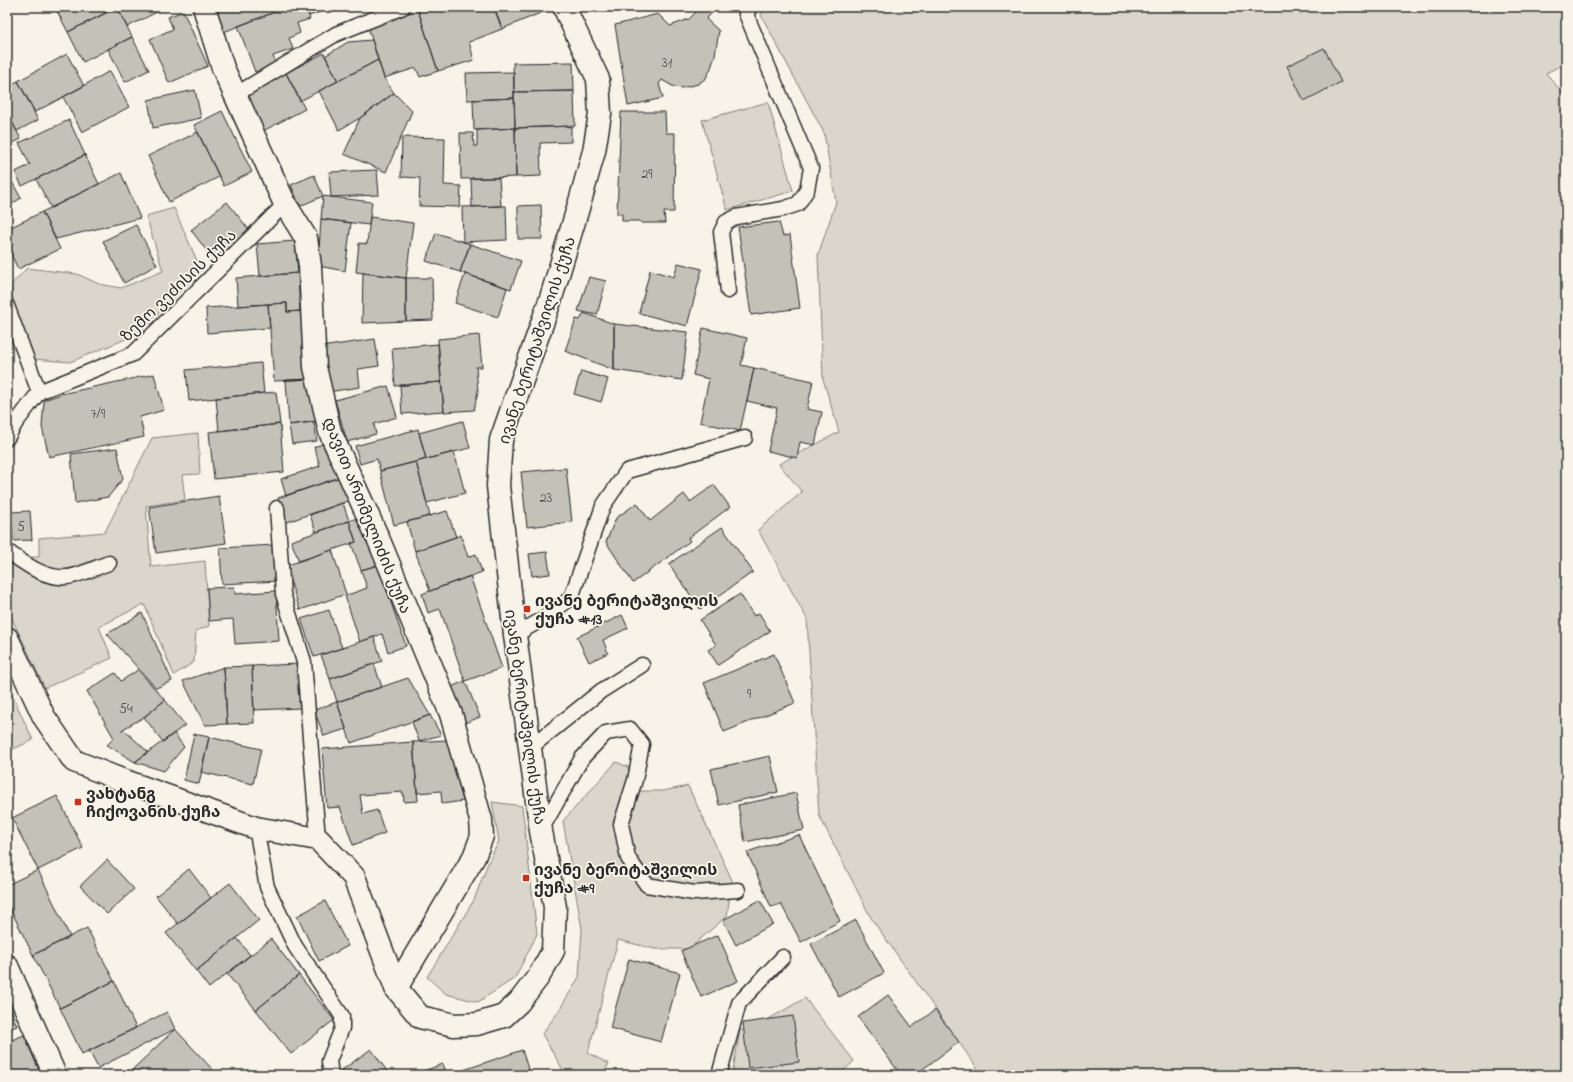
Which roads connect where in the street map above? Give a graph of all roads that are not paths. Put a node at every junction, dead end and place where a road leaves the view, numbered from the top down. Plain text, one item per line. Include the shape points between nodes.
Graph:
1 (204, 7) edge
2 (403, 7) edge
3 (564, 7) edge
4 (750, 7) edge
5 (235, 95) junction
6 (286, 204) junction
7 (728, 291) dead end
8 (7, 306) edge
9 (39, 392) junction
10 (7, 438) edge
11 (745, 438) dead end
12 (277, 508) dead end
13 (7, 551) edge
14 (109, 563) dead end
15 (515, 635) junction
16 (7, 638) edge
17 (642, 665) dead end
18 (531, 748) junction
19 (256, 828) junction
20 (541, 830) junction
21 (318, 839) junction
22 (738, 890) dead end
23 (783, 957) dead end
24 (7, 966) edge
25 (396, 988) junction
26 (55, 1075) edge
27 (331, 1075) edge
28 (719, 1075) edge

1 - 5 main road, დავით ართმელიძის ქუჩა via 223,68
2 - 5 lane via 336,34
3 - 15 main road, ივანე ბერიტაშვილის ქუჩა via 598,79 600,114 594,151 551,298 501,440 498,486
4 - 7 lane via 746,14 811,168 807,190 798,204 736,217 726,222 721,232
5 - 6 main road, დავით ართმელიძის ქუჩა
6 - 9 lane, ზემო ვეძისის ქუჩა via 133,354
6 - 25 main road, დავით ართმელიძის ქუჩა via 306,238 310,266 315,367 330,432 378,538 451,714 481,820 482,836 474,857
8 - 9 lane
9 - 10 lane
11 - 15 lane via 627,472 603,506 571,598
12 - 21 lane via 283,594 304,662
13 - 14 lane via 28,566 51,576 67,577
15 - 18 main road, ივანე ბერიტაშვილის ქუჩა
16 - 19 main road via 44,717 74,761
17 - 18 lane via 601,690
18 - 20 main road, ივანე ბერიტაშვილის ქუჩა
19 - 21 main road
19 - 27 lane via 267,886 295,946 342,1016 342,1028 329,1061
20 - 22 lane via 582,758 606,733 630,729 642,744 635,780 621,824 628,858 647,885 694,893
20 - 25 main road, ივანე ბერიტაშვილის ქუჩა via 555,907 553,951 539,976 519,1002 504,1016 477,1024 454,1025 420,1018
21 - 25 main road, ივანე ბერიტაშვილის ქუჩა via 354,877
23 - 28 lane via 739,1002
24 - 26 main road

